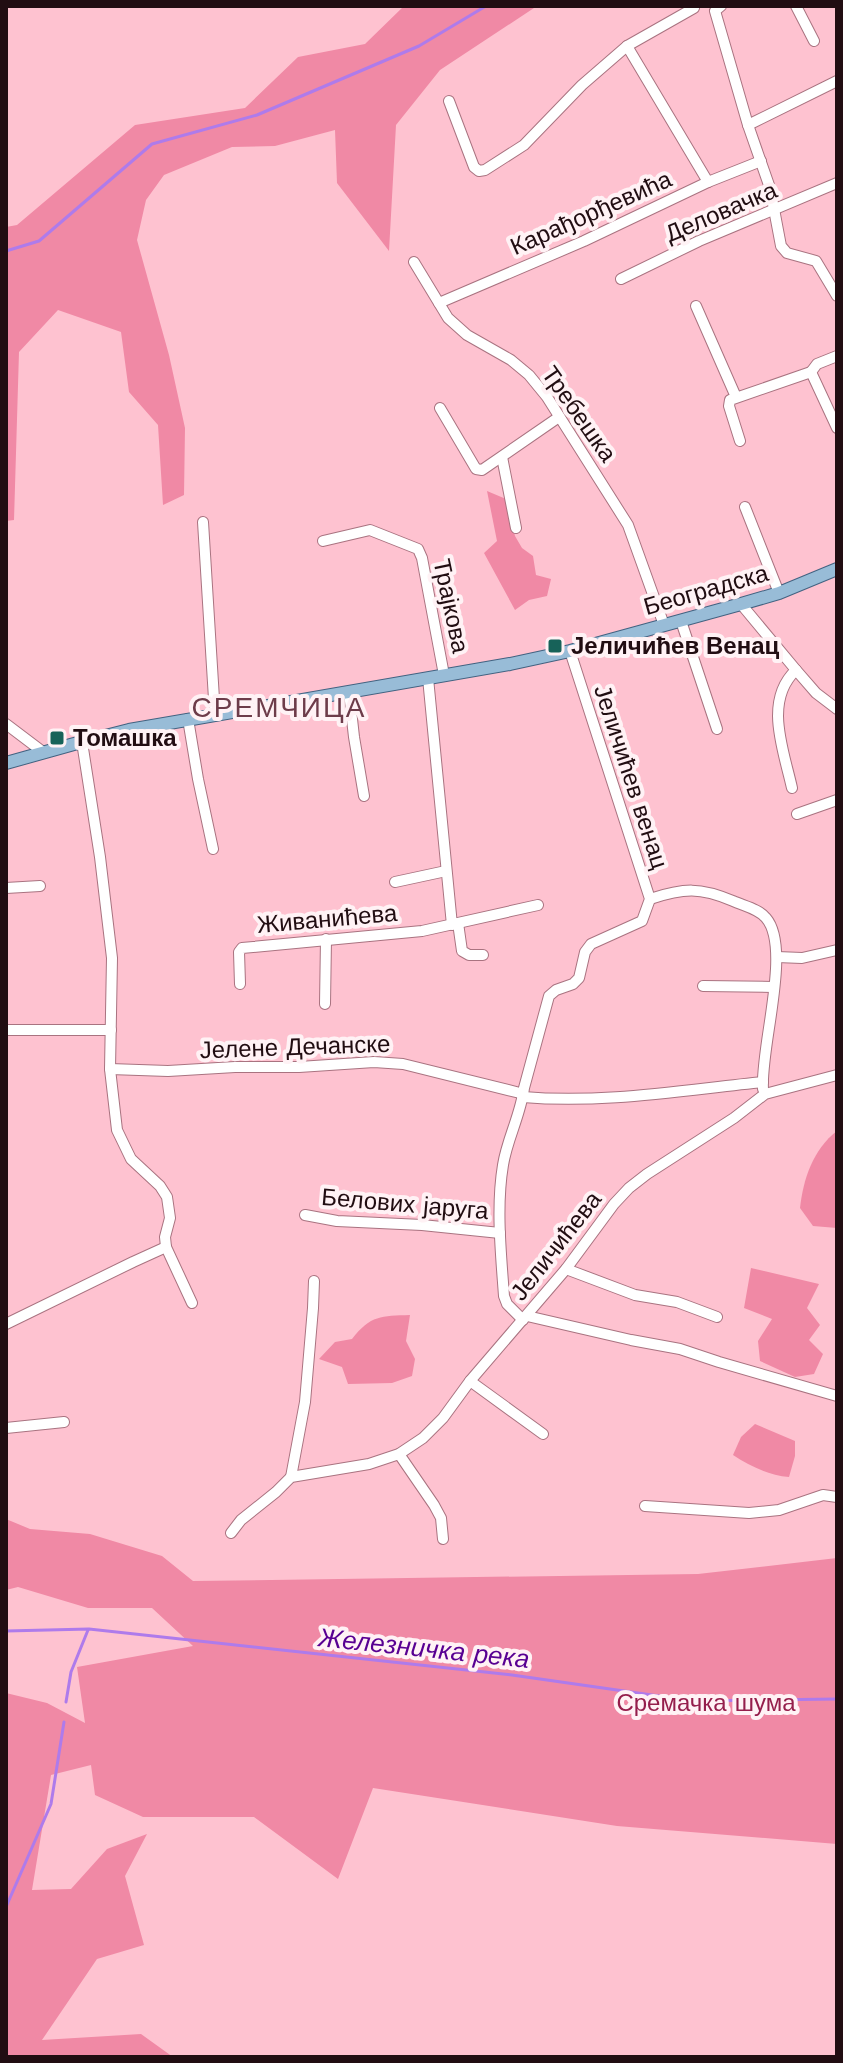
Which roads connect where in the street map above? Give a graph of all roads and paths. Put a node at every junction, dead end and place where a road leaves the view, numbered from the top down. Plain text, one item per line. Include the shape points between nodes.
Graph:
1 (721, 6) edge
2 (796, 6) edge
3 (694, 8) dead end
4 (814, 41) dead end
5 (627, 46) junction
6 (837, 81) edge
7 (449, 101) dead end
8 (748, 125) junction
9 (761, 161) junction
10 (708, 182) junction
11 (837, 183) edge
12 (774, 211) junction
13 (414, 262) dead end
14 (621, 279) dead end
15 (837, 296) edge
16 (439, 303) junction
17 (696, 306) dead end
18 (837, 356) edge
19 (811, 372) junction
20 (736, 397) junction
21 (440, 408) dead end
22 (559, 417) junction
23 (837, 428) edge
24 (740, 441) dead end
25 (502, 457) junction
26 (745, 507) dead end
27 (203, 522) dead end
28 (516, 528) dead end
29 (323, 541) dead end
30 (837, 569) edge
31 (779, 593) junction
32 (741, 604) junction
33 (681, 621) junction
34 (664, 625) junction
35 (570, 651) junction
36 (796, 670) junction
37 (444, 675) junction
38 (428, 678) junction
39 (349, 692) junction
40 (837, 709) edge
41 (215, 715) junction
42 (188, 719) junction
43 (6, 724) edge
44 (717, 729) dead end
45 (82, 742) junction
46 (43, 752) junction
47 (6, 763) edge
48 (792, 788) dead end
49 (364, 796) dead end
50 (837, 800) edge
51 (797, 814) dead end
52 (213, 849) dead end
53 (446, 871) junction
54 (395, 882) dead end
55 (40, 886) dead end
56 (6, 888) edge
57 (650, 899) junction
58 (538, 905) dead end
59 (455, 924) junction
60 (326, 939) junction
61 (837, 950) edge
62 (483, 955) dead end
63 (777, 957) junction
64 (240, 984) dead end
65 (703, 986) dead end
66 (773, 987) junction
67 (325, 1004) dead end
68 (6, 1030) edge
69 (111, 1030) junction
70 (110, 1069) junction
71 (837, 1075) edge
72 (763, 1082) junction
73 (765, 1094) junction
74 (523, 1097) junction
75 (305, 1215) dead end
76 (500, 1233) junction
77 (166, 1247) junction
78 (566, 1269) junction
79 (314, 1281) dead end
80 (192, 1303) dead end
81 (717, 1317) dead end
82 (525, 1318) junction
83 (6, 1324) edge
84 (470, 1381) junction
85 (837, 1396) edge
86 (64, 1422) dead end
87 (6, 1428) edge
88 (543, 1434) dead end
89 (399, 1454) junction
90 (291, 1477) junction
91 (837, 1497) edge
92 (645, 1506) dead end
93 (231, 1533) dead end
94 (443, 1539) dead end

1 - 8 street via 715,11
2 - 4 street
3 - 5 street
5 - 7 street via 524,145 485,170 474,167
5 - 10 street
6 - 8 street
8 - 9 street
9 - 10 street, Карађорђевића
9 - 12 street
10 - 16 street, Карађорђевића
11 - 12 street, Деловачка
12 - 14 street, Деловачка
12 - 15 street via 784,251 816,261
13 - 16 street, Требешка
16 - 22 street, Требешка via 467,335 529,375
17 - 20 street
18 - 19 street
19 - 20 street
19 - 23 street
20 - 24 street via 729,404
21 - 25 street via 476,469
22 - 25 street
22 - 34 street, Требешка via 628,525
25 - 28 street
26 - 31 street
27 - 41 street
29 - 37 street, Трајкова via 370,530 418,549
30 - 31 main road, Београдска
31 - 32 main road, Београдска
32 - 33 main road, Београдска
32 - 36 street
33 - 34 main road, Београдска
33 - 44 street
34 - 35 main road, Београдска
35 - 37 main road, Београдска
35 - 57 street, Јеличићев венац
36 - 40 street
36 - 48 street via 784,682 778,704
37 - 38 main road, Београдска
38 - 39 main road, Београдска
38 - 53 street
39 - 41 main road, Београдска
39 - 49 street
41 - 42 main road, Београдска
42 - 45 main road, Београдска
42 - 52 street
43 - 46 street
45 - 46 main road, Београдска
45 - 69 street via 112,958
46 - 47 main road, Београдска
50 - 51 street
53 - 54 street
53 - 59 street
55 - 56 street
57 - 63 street via 701,891 753,910 771,926
57 - 74 street, Јеличићев венац via 642,921 591,944 579,978 549,996
58 - 59 street, Живанићева
59 - 60 street, Живанићева
59 - 62 street via 462,951
60 - 64 street, Живанићева via 242,948
60 - 67 street
61 - 63 street
63 - 66 street
65 - 66 street
66 - 72 street
68 - 69 street
69 - 70 street
70 - 74 street, Јелене Дечанске via 374,1062 444,1073
70 - 77 street via 122,1140 131,1159 167,1197
71 - 73 street
72 - 73 street
72 - 74 street via 596,1099
73 - 78 street, Јеличићева via 629,1188
74 - 76 street, Јеличићев венац via 502,1169
75 - 76 street, Белових јаруга
76 - 82 street, Јеличићев венац via 504,1296
77 - 80 street
77 - 83 street
78 - 81 street
78 - 82 street, Јеличићева
79 - 90 street via 305,1402
82 - 84 street, Јеличићева
82 - 85 street via 680,1349
84 - 88 street
84 - 89 street, Јеличићева via 443,1418
86 - 87 street
89 - 90 street, Јеличићева
89 - 94 street via 441,1518
90 - 93 street
91 - 92 street via 823,1495 779,1510 749,1513

